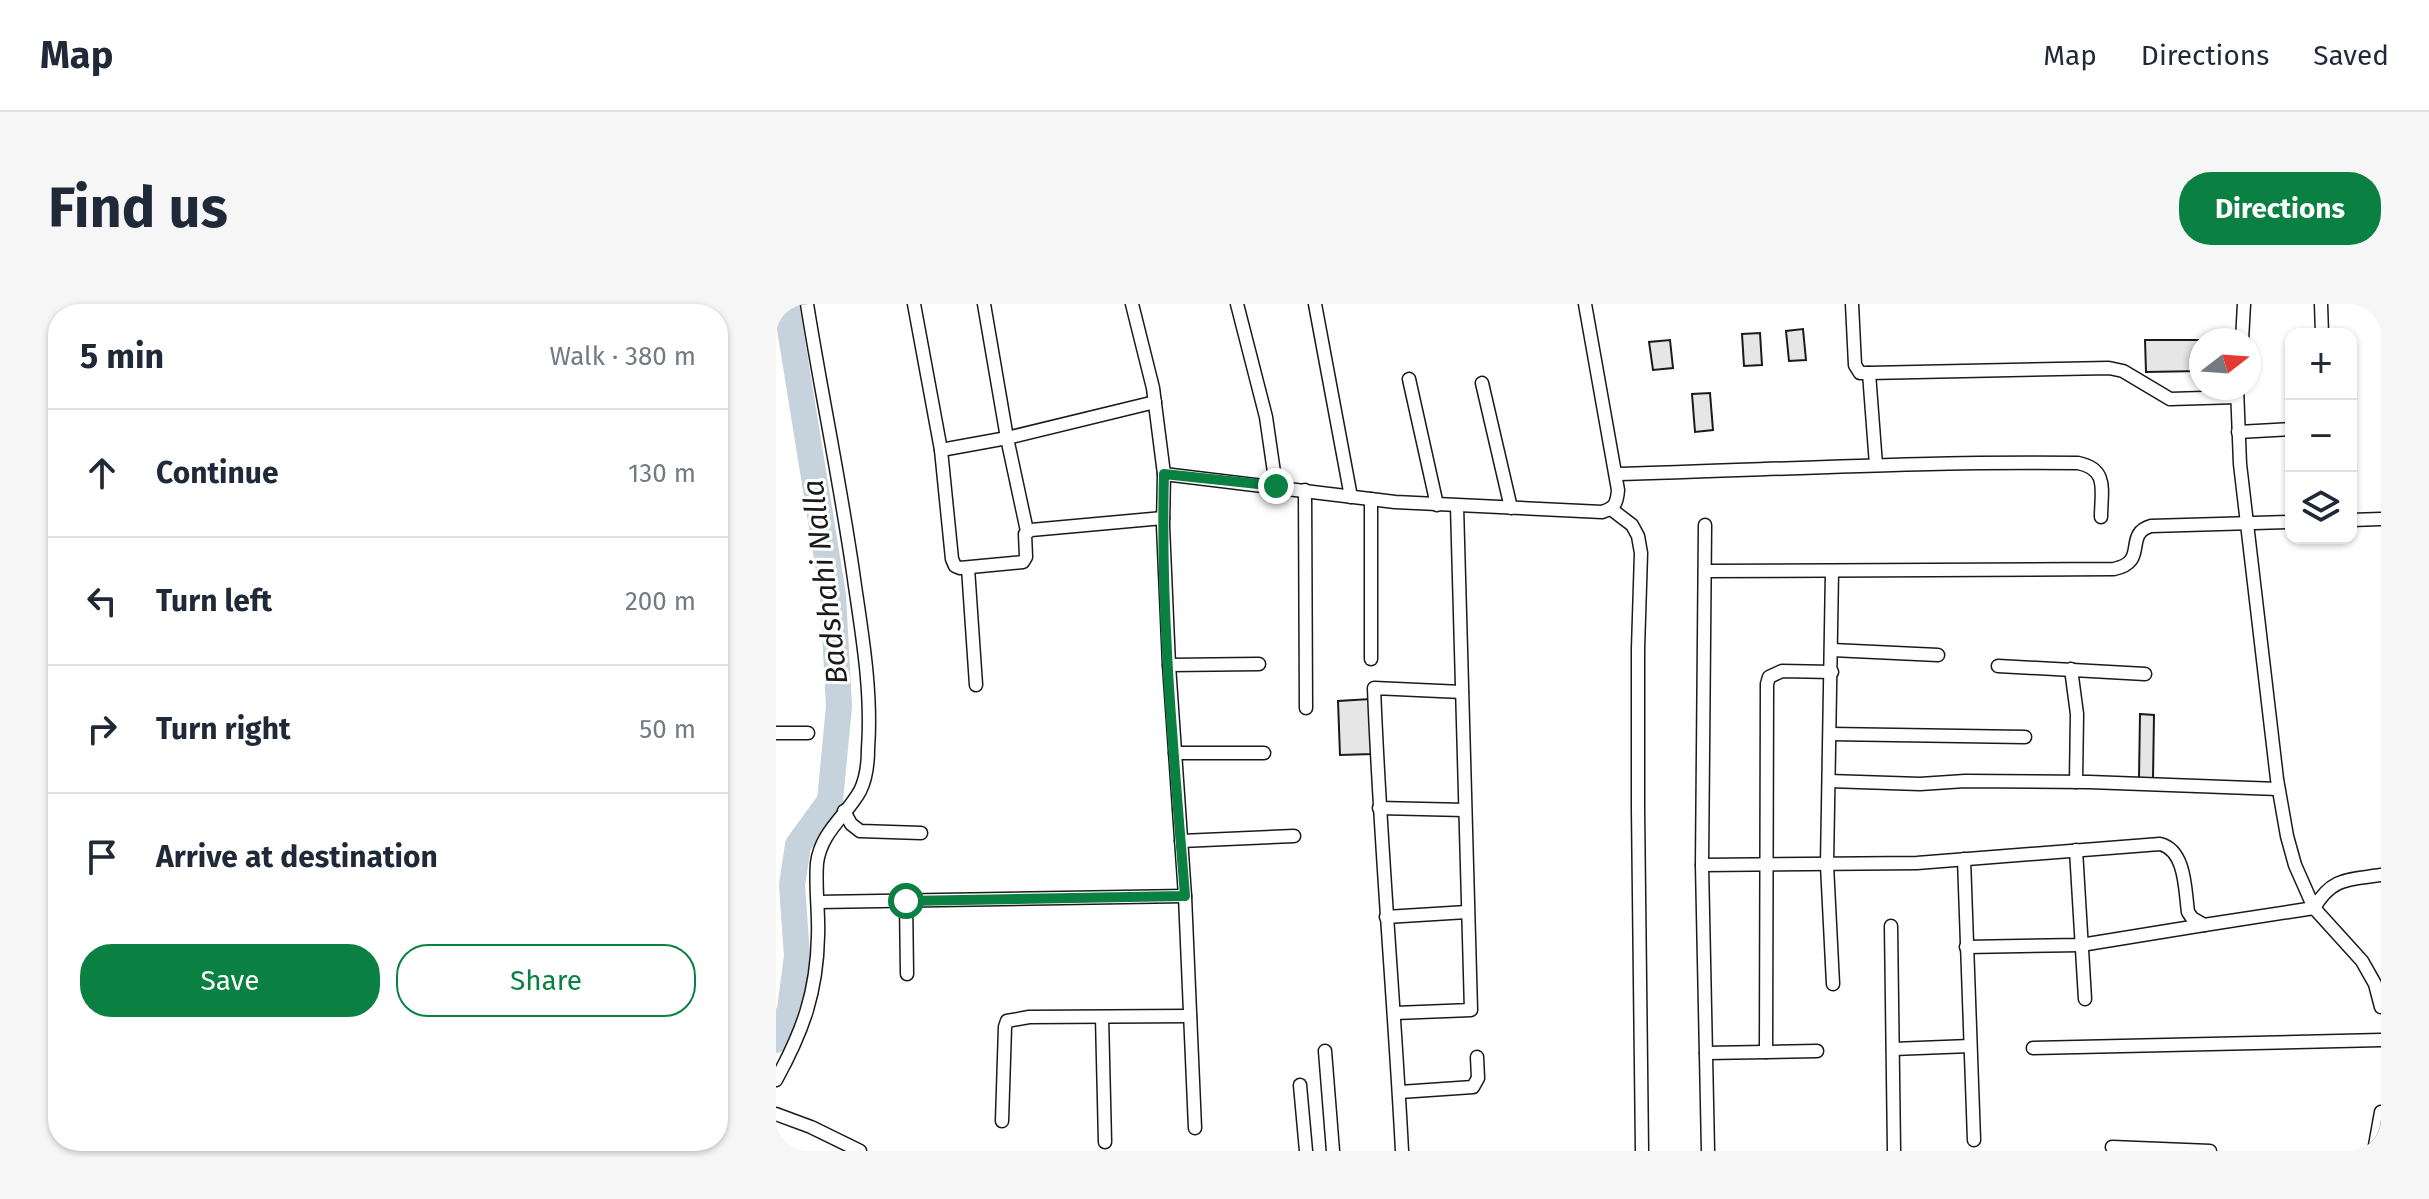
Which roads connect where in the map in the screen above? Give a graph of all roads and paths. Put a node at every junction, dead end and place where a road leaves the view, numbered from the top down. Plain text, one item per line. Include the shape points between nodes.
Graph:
1 (807, 304) edge
2 (914, 304) edge
3 (984, 304) edge
4 (1132, 304) edge
5 (1237, 304) edge
6 (1315, 304) edge
7 (1585, 304) edge
8 (1852, 304) edge
9 (2244, 304) edge
10 (2321, 304) edge
11 (2243, 328) edge
12 (2322, 328) edge
13 (1869, 373) junction
14 (1409, 379) dead end
15 (1482, 383) dead end
16 (2189, 397) edge
17 (2237, 400) edge
18 (1155, 402) junction
19 (2285, 429) edge
20 (2238, 432) junction
21 (1007, 438) junction
22 (941, 450) junction
23 (1876, 465) junction
24 (1164, 474) junction
25 (1616, 474) junction
26 (1276, 486) junction
27 (1305, 490) junction
28 (1351, 497) junction
29 (1371, 499) junction
30 (1437, 505) junction
31 (1457, 506) junction
32 (1511, 508) junction
33 (1611, 509) junction
34 (2101, 517) dead end
35 (1163, 518) junction
36 (2381, 519) edge
37 (2357, 520) edge
38 (2285, 522) edge
39 (2247, 524) junction
40 (1705, 525) dead end
41 (1027, 531) junction
42 (968, 568) junction
43 (1705, 571) junction
44 (1832, 571) junction
45 (1832, 650) junction
46 (1938, 655) dead end
47 (1371, 659) dead end
48 (1259, 664) dead end
49 (1169, 665) junction
50 (1998, 666) dead end
51 (2071, 669) junction
52 (1832, 672) junction
53 (2145, 674) dead end
54 (976, 685) dead end
55 (1462, 692) junction
56 (1306, 708) dead end
57 (776, 733) edge
58 (808, 733) dead end
59 (1830, 734) junction
60 (2025, 737) dead end
61 (1175, 753) junction
62 (1264, 753) dead end
63 (1829, 781) junction
64 (2076, 782) junction
65 (2278, 789) junction
66 (1379, 808) junction
67 (1465, 810) junction
68 (844, 811) junction
69 (921, 833) dead end
70 (1294, 836) dead end
71 (1181, 841) junction
72 (2076, 850) junction
73 (1964, 859) junction
74 (1702, 865) junction
75 (1827, 865) junction
76 (1765, 866) junction
77 (2381, 875) edge
78 (1185, 896) junction
79 (906, 901) junction
80 (818, 902) junction
81 (2314, 908) junction
82 (1467, 912) junction
83 (1386, 917) junction
84 (2204, 925) junction
85 (1891, 926) dead end
86 (2081, 945) junction
87 (1966, 947) junction
88 (907, 974) dead end
89 (1833, 984) dead end
90 (2085, 999) dead end
91 (2381, 1007) edge
92 (1395, 1013) junction
93 (1190, 1016) junction
94 (1102, 1017) junction
95 (2381, 1040) edge
96 (1970, 1046) junction
97 (2033, 1048) dead end
98 (1893, 1049) junction
99 (1325, 1051) dead end
100 (1817, 1051) dead end
101 (1766, 1052) junction
102 (1706, 1053) junction
103 (1477, 1057) dead end
104 (776, 1080) edge
105 (1300, 1085) dead end
106 (1400, 1092) junction
107 (2381, 1112) edge
108 (776, 1114) edge
109 (1002, 1121) dead end
110 (1195, 1128) dead end
111 (1974, 1140) dead end
112 (1105, 1142) dead end
113 (2112, 1147) dead end
114 (860, 1151) edge
115 (1306, 1151) edge
116 (1333, 1151) edge
117 (1402, 1151) edge
118 (1642, 1151) edge
119 (1708, 1151) edge
120 (1894, 1151) edge
121 (2210, 1151) edge
122 (2374, 1151) edge

1 - 68 street via 867,663 866,768 859,792
2 - 22 street
3 - 21 street
4 - 18 street
5 - 26 street via 1266,417
6 - 28 street
7 - 25 street
8 - 13 street via 1855,365 1860,373
9 - 11 street
10 - 12 street
13 - 16 street via 2109,368 2170,399
13 - 23 street
14 - 30 street
15 - 32 street
17 - 20 street
18 - 21 street
18 - 24 street
19 - 20 street
20 - 39 street
21 - 22 street
21 - 41 street
22 - 42 street via 952,559 955,566
23 - 25 street
23 - 34 street via 2090,465 2101,482
24 - 26 street
24 - 35 street
25 - 33 street via 1617,502
26 - 27 street
27 - 28 street
27 - 56 street
28 - 29 street
29 - 30 street
29 - 47 street
30 - 31 street
31 - 32 street
31 - 55 street
32 - 33 street
33 - 118 street via 1632,525 1641,553
35 - 41 street
35 - 49 street
36 - 37 street
38 - 39 street
39 - 44 street via 2143,529 2132,560 2114,569
39 - 65 street
40 - 43 street
41 - 42 street via 1023,562
42 - 54 street
43 - 44 street
43 - 74 street
44 - 45 street
45 - 46 street
45 - 52 street
48 - 49 street
49 - 61 street
50 - 51 street
51 - 53 street
51 - 64 street via 2077,714
52 - 59 street
52 - 76 street via 1782,671 1769,677
55 - 66 street via 1374,688
55 - 67 street
57 - 58 street
59 - 60 street
59 - 63 street
61 - 62 street
61 - 71 street
63 - 64 street
63 - 75 street
64 - 65 street
65 - 81 street via 2295,865
66 - 67 street
66 - 83 street
67 - 82 street
68 - 69 street via 860,831
68 - 80 street via 820,850
70 - 71 street
71 - 78 street
72 - 73 street
72 - 84 street via 2168,846 2180,864 2188,912
72 - 86 street
73 - 75 street
73 - 87 street
74 - 76 street
74 - 102 street
75 - 76 street
75 - 89 street
76 - 101 street
77 - 81 street via 2332,885
78 - 79 street
78 - 93 street
79 - 80 street
79 - 88 street
80 - 104 street via 814,990
81 - 84 street
81 - 91 street via 2362,961
82 - 83 street
82 - 92 street via 1471,1010
83 - 92 street
84 - 86 street
85 - 98 street
86 - 87 street
86 - 90 street
87 - 96 street
92 - 106 street
93 - 94 street
93 - 110 street
94 - 109 street via 1007,1021
94 - 112 street
95 - 97 street
96 - 98 street
96 - 111 street
98 - 120 street
99 - 116 street
100 - 101 street
101 - 102 street
102 - 119 street
103 - 106 street via 1473,1087
105 - 115 street
106 - 117 street
107 - 122 street
108 - 114 street
113 - 121 street

